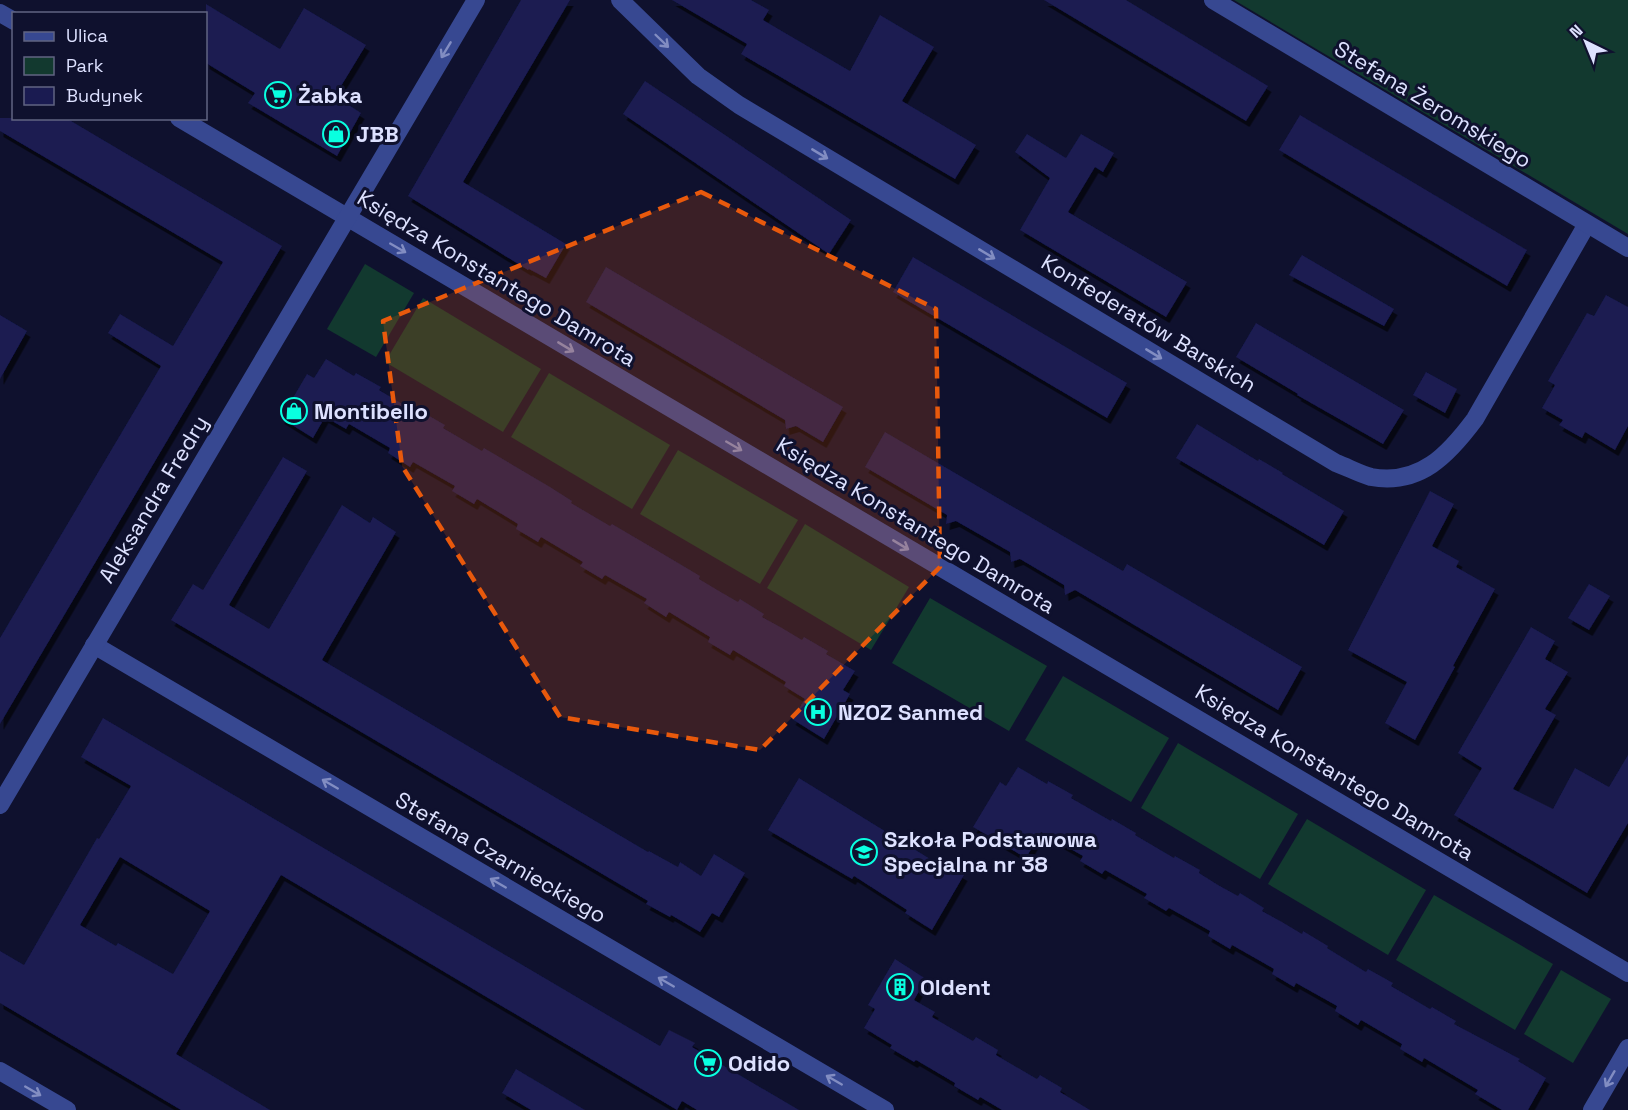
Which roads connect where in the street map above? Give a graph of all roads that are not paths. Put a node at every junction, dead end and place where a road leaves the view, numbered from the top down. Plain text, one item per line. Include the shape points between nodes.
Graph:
1 (476, 0) edge
2 (620, 0) edge
3 (1214, 0) edge
4 (183, 120) edge
5 (348, 218) junction
6 (1587, 224) junction
7 (1628, 248) edge
8 (94, 645) junction
9 (0, 805) edge
10 (1628, 973) edge
11 (1628, 1048) edge
12 (0, 1071) edge
13 (67, 1110) edge
14 (885, 1110) edge
15 (1592, 1110) edge

1 -> 5 street, Aleksandra Fredry
2 -> 6 street, Konfederatów Barskich via 698,76 738,105 1336,463 1371,477 1401,477 1434,465 1456,444 1475,418
3 - 6 street, Stefana Żeromskiego
4 - 5 street, Księdza Konstantego Damrota
5 - 8 street, Aleksandra Fredry
5 -> 10 street, Księdza Konstantego Damrota
6 - 7 street, Stefana Żeromskiego
8 - 9 street, Aleksandra Fredry
14 -> 8 street, Stefana Czarnieckiego
11 -> 15 street
12 -> 13 street

